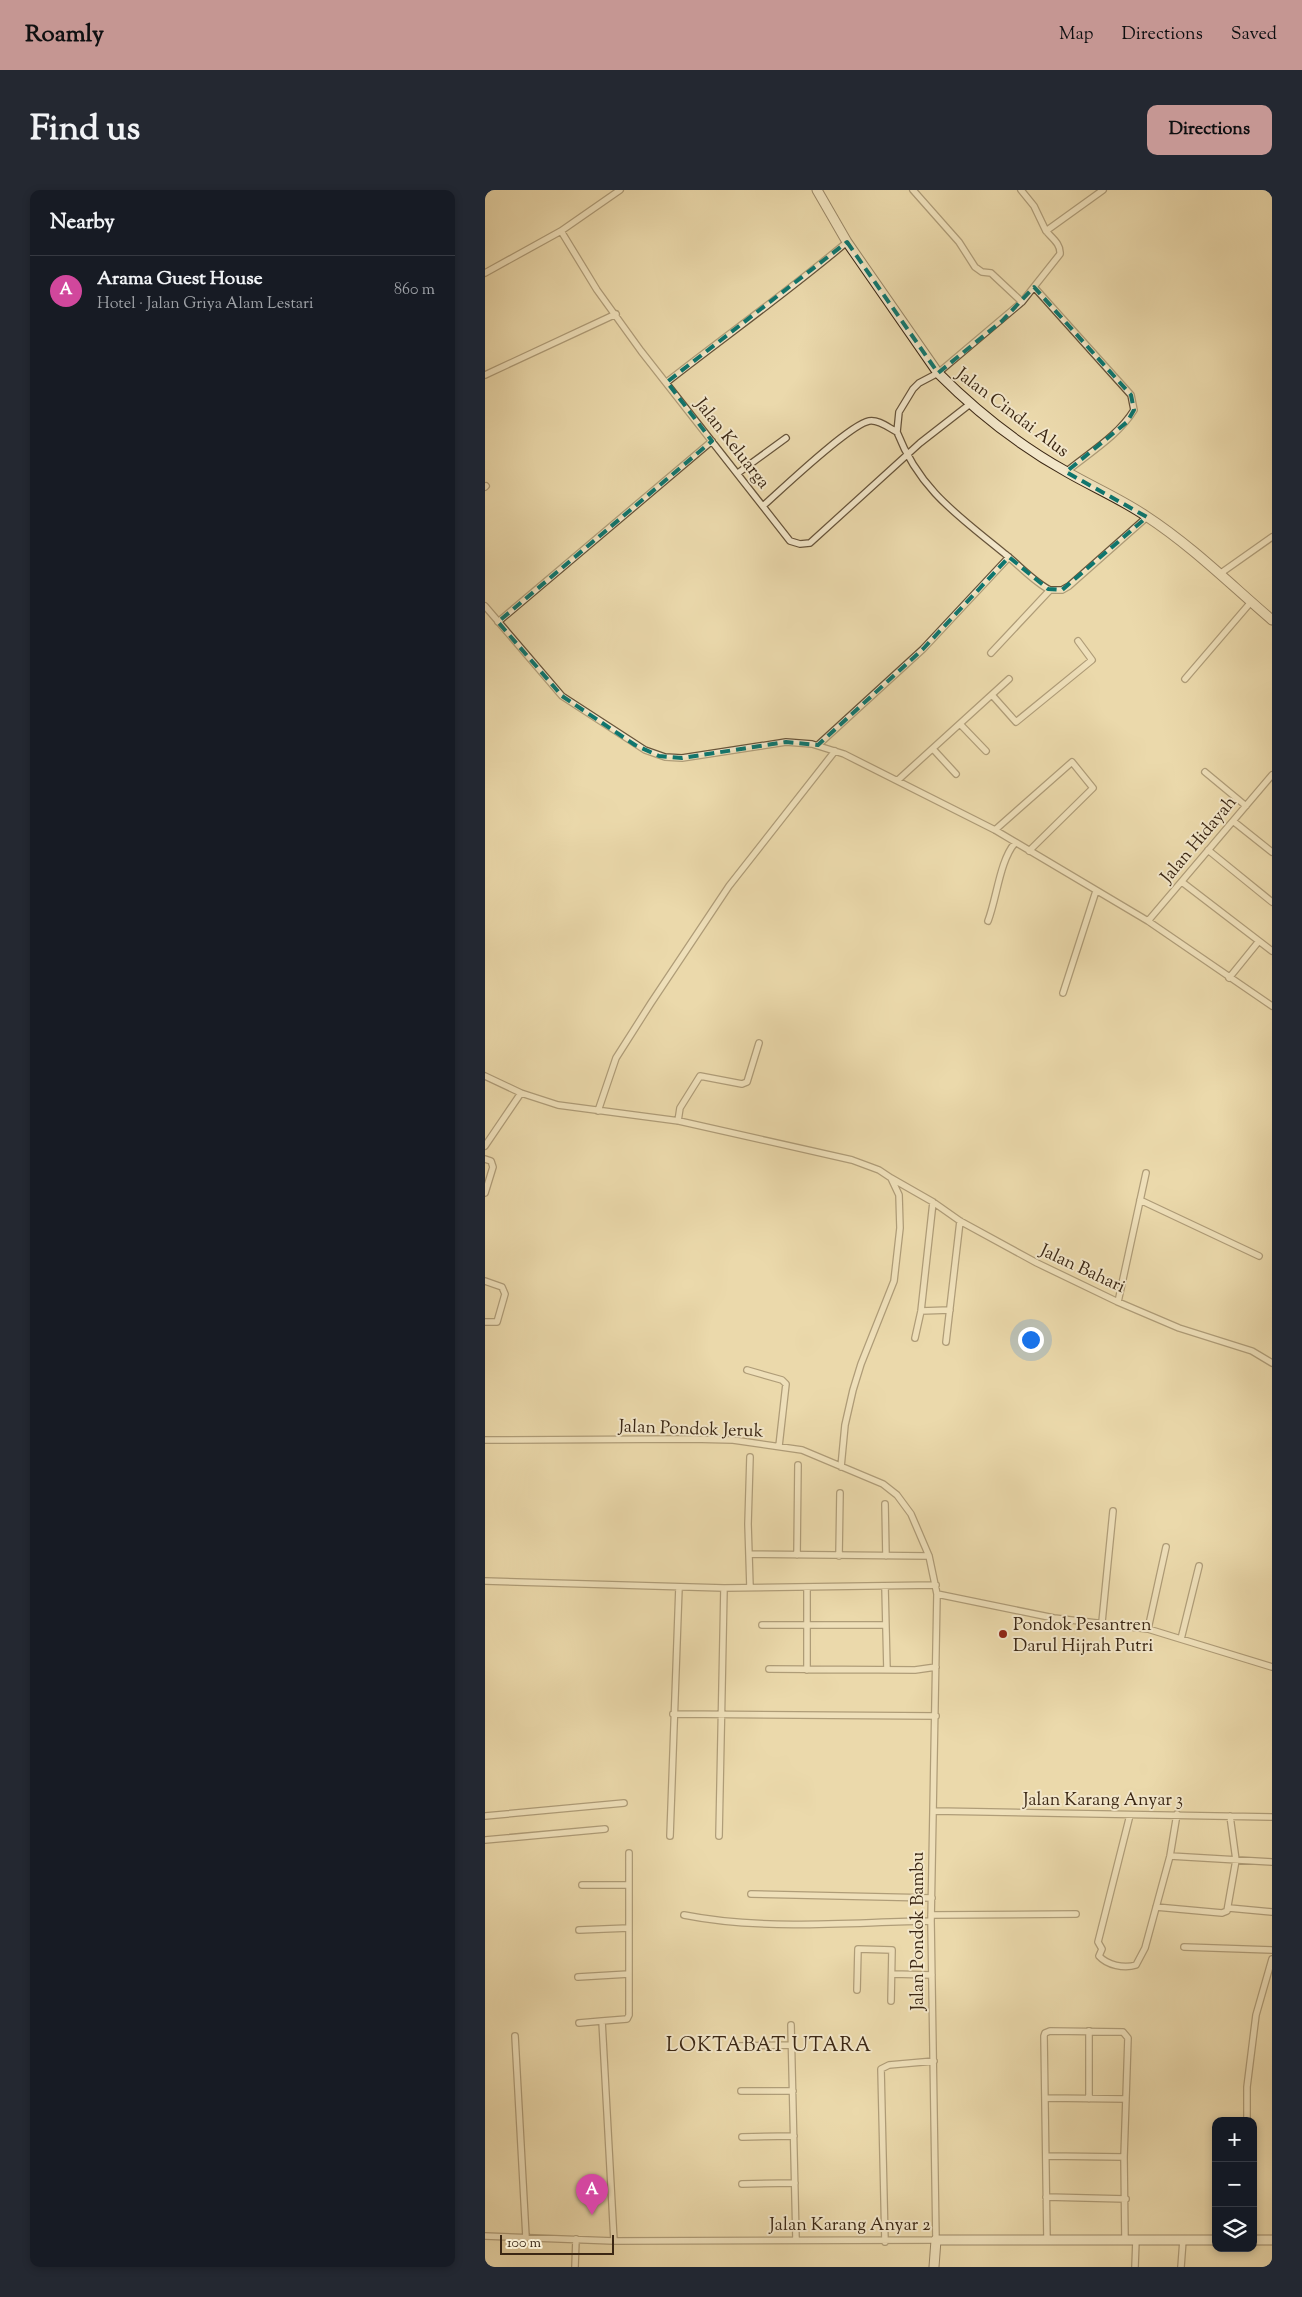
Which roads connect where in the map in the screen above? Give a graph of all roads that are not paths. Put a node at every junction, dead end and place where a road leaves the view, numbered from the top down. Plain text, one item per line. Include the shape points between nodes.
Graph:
1 (620, 190) edge
2 (817, 190) edge
3 (913, 190) edge
4 (1021, 190) edge
5 (1103, 190) edge
6 (561, 231) junction
7 (1046, 232) junction
8 (847, 242) junction
9 (485, 273) edge
10 (1034, 287) junction
11 (1022, 302) junction
12 (616, 314) junction
13 (937, 373) junction
14 (485, 375) edge
15 (667, 382) junction
16 (970, 404) junction
17 (897, 432) junction
18 (786, 438) dead end
19 (712, 441) junction
20 (906, 456) junction
21 (1066, 472) junction
22 (737, 473) junction
23 (763, 505) junction
24 (1147, 517) junction
25 (1272, 536) edge
26 (1009, 557) junction
27 (1221, 573) junction
28 (1050, 590) junction
29 (1251, 602) junction
30 (485, 606) edge
31 (1272, 620) edge
32 (498, 622) junction
33 (1078, 641) dead end
34 (991, 653) dead end
35 (1009, 679) dead end
36 (1185, 679) dead end
37 (991, 695) junction
38 (960, 724) junction
39 (818, 745) junction
40 (933, 749) junction
41 (835, 751) junction
42 (986, 751) dead end
43 (1205, 772) dead end
44 (956, 774) dead end
45 (1272, 775) edge
46 (898, 780) junction
47 (1246, 806) junction
48 (1233, 821) junction
49 (995, 830) junction
50 (1015, 843) junction
51 (1208, 850) junction
52 (1029, 851) junction
53 (1272, 852) edge
54 (1182, 882) junction
55 (1096, 891) junction
56 (1272, 902) edge
57 (988, 921) dead end
58 (1148, 921) junction
59 (1259, 941) junction
60 (1272, 951) edge
61 (1229, 978) junction
62 (1063, 993) dead end
63 (1272, 1006) edge
64 (759, 1043) dead end
65 (485, 1076) edge
66 (521, 1093) junction
67 (598, 1111) junction
68 (679, 1121) junction
69 (485, 1146) edge
70 (485, 1159) edge
71 (1146, 1173) dead end
72 (891, 1178) junction
73 (485, 1193) edge
74 (1139, 1200) junction
75 (933, 1202) junction
76 (960, 1222) junction
77 (1259, 1256) dead end
78 (485, 1281) edge
79 (1118, 1302) junction
80 (950, 1310) junction
81 (921, 1311) junction
82 (485, 1322) edge
83 (915, 1338) dead end
84 (946, 1342) dead end
85 (1272, 1363) edge
86 (747, 1370) dead end
87 (485, 1440) edge
88 (779, 1446) junction
89 (750, 1457) dead end
90 (798, 1465) dead end
91 (841, 1467) junction
92 (840, 1493) dead end
93 (885, 1504) dead end
94 (1113, 1511) dead end
95 (1166, 1546) dead end
96 (749, 1554) junction
97 (797, 1555) junction
98 (839, 1556) junction
99 (886, 1556) junction
100 (929, 1556) junction
101 (1199, 1566) dead end
102 (485, 1581) edge
103 (936, 1586) junction
104 (679, 1587) junction
105 (750, 1587) junction
106 (885, 1587) junction
107 (724, 1588) junction
108 (807, 1588) junction
109 (937, 1594) junction
110 (1102, 1622) junction
111 (763, 1625) dead end
112 (886, 1625) junction
113 (806, 1626) junction
114 (1148, 1629) junction
115 (1181, 1639) junction
116 (1272, 1666) edge
117 (937, 1667) junction
118 (769, 1669) dead end
119 (807, 1670) junction
120 (887, 1670) junction
121 (673, 1714) junction
122 (721, 1715) junction
123 (936, 1716) junction
124 (624, 1803) dead end
125 (933, 1811) junction
126 (1177, 1814) junction
127 (1130, 1815) junction
128 (485, 1816) edge
129 (1231, 1816) junction
130 (1272, 1817) edge
131 (605, 1829) dead end
132 (670, 1836) dead end
133 (719, 1836) dead end
134 (485, 1840) edge
135 (629, 1852) dead end
136 (1171, 1856) junction
137 (1235, 1860) junction
138 (1272, 1862) edge
139 (582, 1885) dead end
140 (629, 1885) junction
141 (751, 1894) dead end
142 (932, 1898) junction
143 (1155, 1907) junction
144 (1229, 1908) junction
145 (1272, 1912) edge
146 (1076, 1914) dead end
147 (684, 1915) dead end
148 (931, 1918) junction
149 (629, 1928) junction
150 (579, 1930) dead end
151 (1184, 1947) dead end
152 (1272, 1950) edge
153 (1272, 1959) edge
154 (629, 1974) junction
155 (892, 1974) junction
156 (932, 1975) junction
157 (578, 1977) dead end
158 (857, 1990) dead end
159 (891, 2001) dead end
160 (602, 2021) junction
161 (579, 2023) dead end
162 (791, 2025) dead end
163 (1089, 2031) junction
164 (515, 2036) dead end
165 (792, 2045) junction
166 (740, 2046) dead end
167 (935, 2062) junction
168 (741, 2091) dead end
169 (793, 2091) junction
170 (1045, 2098) junction
171 (1089, 2099) junction
172 (1126, 2099) junction
173 (1247, 2117) edge
174 (794, 2136) junction
175 (742, 2137) dead end
176 (1046, 2156) junction
177 (1124, 2157) junction
178 (795, 2183) junction
179 (742, 2184) dead end
180 (1046, 2197) junction
181 (1125, 2199) junction
182 (485, 2236) edge
183 (527, 2237) junction
184 (576, 2239) junction
185 (796, 2239) junction
186 (936, 2240) junction
187 (1047, 2240) junction
188 (1125, 2240) junction
189 (1135, 2240) junction
190 (1183, 2240) junction
191 (1212, 2240) edge
192 (1257, 2240) edge
193 (1272, 2240) edge
194 (614, 2241) junction
195 (885, 2242) junction
196 (575, 2267) edge
197 (934, 2267) edge
198 (1135, 2267) edge
199 (1181, 2267) edge

1 - 6 street
2 - 8 street, Jalan Cindai Alus
3 - 11 street via 963,247 975,266 982,272 991,273
4 - 7 street via 1034,206
5 - 7 street
6 - 9 street
6 - 12 street, Jalan Keluarga via 597,290
7 - 10 street via 1057,243 1060,254
8 - 13 street, Jalan Cindai Alus
8 - 15 street via 798,284 741,323
10 - 11 street
10 - 21 street via 1131,395 1134,410 1115,433
11 - 13 street
12 - 14 street
12 - 15 street, Jalan Keluarga
13 - 16 street, Jalan Cindai Alus
13 - 17 street via 919,383 903,404
15 - 19 street, Jalan Keluarga
16 - 20 street, Jalan Keluarga
16 - 21 street, Jalan Cindai Alus
17 - 20 street
17 - 23 street via 875,421 867,421
18 - 22 street
19 - 22 street, Jalan Keluarga
19 - 32 street
20 - 23 street, Jalan Keluarga via 810,543 790,541
20 - 26 street via 920,478 946,507
21 - 24 street, Jalan Cindai Alus
22 - 23 street, Jalan Keluarga
24 - 27 street, Jalan Cindai Alus
24 - 28 street via 1069,586
25 - 27 street
26 - 28 street
26 - 39 street via 923,649
27 - 29 street, Jalan Cindai Alus
28 - 34 street
29 - 31 street, Jalan Cindai Alus
29 - 36 street
30 - 32 street
32 - 39 street via 563,696 635,745 659,756 682,758 786,742
33 - 37 street via 1092,660 1016,722
35 - 37 street
37 - 38 street
38 - 40 street
38 - 42 street
39 - 41 street
40 - 44 street
40 - 46 street
41 - 46 street
41 - 67 street via 729,886 651,1002 616,1058
43 - 47 street
45 - 47 street, Jalan Hidayah
46 - 49 street
47 - 48 street, Jalan Hidayah
48 - 51 street, Jalan Hidayah
48 - 53 street
49 - 50 street
49 - 52 street via 1073,762 1093,788
50 - 52 street
50 - 57 street via 1005,858
51 - 54 street, Jalan Hidayah
51 - 56 street
52 - 55 street
54 - 58 street, Jalan Hidayah
54 - 59 street
55 - 58 street
55 - 62 street
58 - 61 street
59 - 60 street
59 - 61 street
61 - 63 street
64 - 68 street via 746,1084 700,1076 680,1108
65 - 66 street, Jalan Bahari
66 - 67 street, Jalan Bahari via 558,1105
66 - 69 street
67 - 68 street, Jalan Bahari
68 - 72 street, Jalan Bahari via 852,1160
70 - 73 street via 493,1167
71 - 74 street
72 - 75 street, Jalan Bahari
72 - 91 street via 900,1203 896,1270 885,1309 853,1390 845,1425
74 - 77 street
74 - 79 street
75 - 76 street, Jalan Bahari
75 - 81 street
76 - 79 street, Jalan Bahari via 1037,1264
76 - 80 street
78 - 82 street via 502,1287 505,1294 497,1322
79 - 85 street, Jalan Bahari via 1179,1328 1252,1351
80 - 81 street
80 - 84 street
81 - 83 street
86 - 88 street via 786,1384
87 - 88 street, Jalan Pondok Jeruk via 691,1439
88 - 91 street, Jalan Pondok Jeruk via 802,1450
89 - 96 street
90 - 97 street
91 - 100 street, Jalan Pondok Jeruk via 883,1484 897,1495 911,1514
92 - 98 street
93 - 99 street
94 - 110 street
95 - 114 street
96 - 97 street
96 - 105 street
97 - 98 street
98 - 99 street
99 - 100 street
100 - 103 street, Jalan Pondok Jeruk
101 - 115 street
102 - 104 street
103 - 106 street
103 - 109 street, Jalan Pondok Jeruk
104 - 107 street
104 - 121 street
105 - 107 street
105 - 108 street
106 - 108 street
106 - 112 street
107 - 122 street
108 - 113 street
109 - 110 street via 1054,1618
109 - 117 street, Jalan Pondok Bambu
110 - 114 street
111 - 113 street
112 - 113 street
112 - 120 street
113 - 119 street
114 - 115 street
115 - 116 street
117 - 120 street
117 - 123 street, Jalan Pondok Bambu
118 - 119 street
119 - 120 street
121 - 122 street
121 - 132 street
122 - 123 street
122 - 133 street
123 - 125 street, Jalan Pondok Bambu
124 - 128 street
125 - 127 street, Jalan Karang Anyar 3
125 - 142 street, Jalan Pondok Bambu
126 - 127 street, Jalan Karang Anyar 3
126 - 129 street, Jalan Karang Anyar 3
126 - 136 street
127 - 143 street via 1098,1942 1102,1948 1099,1956 1103,1961 1129,1968 1136,1965 1145,1948
129 - 130 street, Jalan Karang Anyar 3
129 - 137 street
131 - 134 street
135 - 140 street
136 - 137 street
136 - 143 street
137 - 138 street
137 - 144 street
139 - 140 street
140 - 149 street
141 - 142 street
142 - 148 street, Jalan Pondok Bambu
143 - 144 street via 1222,1913
144 - 145 street
146 - 148 street
147 - 148 street via 716,1922 780,1923
148 - 156 street, Jalan Pondok Bambu
149 - 150 street
149 - 154 street
151 - 152 street
153 - 173 street via 1256,2015 1247,2087
154 - 157 street
154 - 160 street via 629,2017
155 - 156 street
155 - 158 street via 892,1950 858,1949
155 - 159 street
156 - 167 street, Jalan Pondok Bambu
160 - 161 street
160 - 194 street
162 - 165 street
163 - 170 street via 1045,2033
163 - 171 street
163 - 172 street via 1126,2034 1129,2046
164 - 183 street
165 - 166 street
165 - 169 street
167 - 186 street, Jalan Pondok Bambu
167 - 195 street via 889,2065 881,2069
168 - 169 street
169 - 174 street
170 - 171 street
170 - 176 street
171 - 172 street
172 - 177 street
174 - 175 street
174 - 178 street
176 - 177 street
176 - 180 street
177 - 181 street
178 - 179 street
178 - 185 street
180 - 181 street
180 - 187 street
181 - 188 street
182 - 183 street, Jalan Karang Anyar 2
183 - 184 street, Jalan Karang Anyar 2
184 - 194 street, Jalan Karang Anyar 2
184 - 196 street
185 - 194 street, Jalan Karang Anyar 2
185 - 195 street, Jalan Karang Anyar 2
186 - 187 street, Jalan Karang Anyar 2
186 - 195 street, Jalan Karang Anyar 2
186 - 197 street, Jalan Pondok Bambu
187 - 188 street, Jalan Karang Anyar 2
188 - 189 street, Jalan Karang Anyar 2
189 - 190 street, Jalan Karang Anyar 2
189 - 198 street
190 - 191 street, Jalan Karang Anyar 2
190 - 199 street
192 - 193 street

